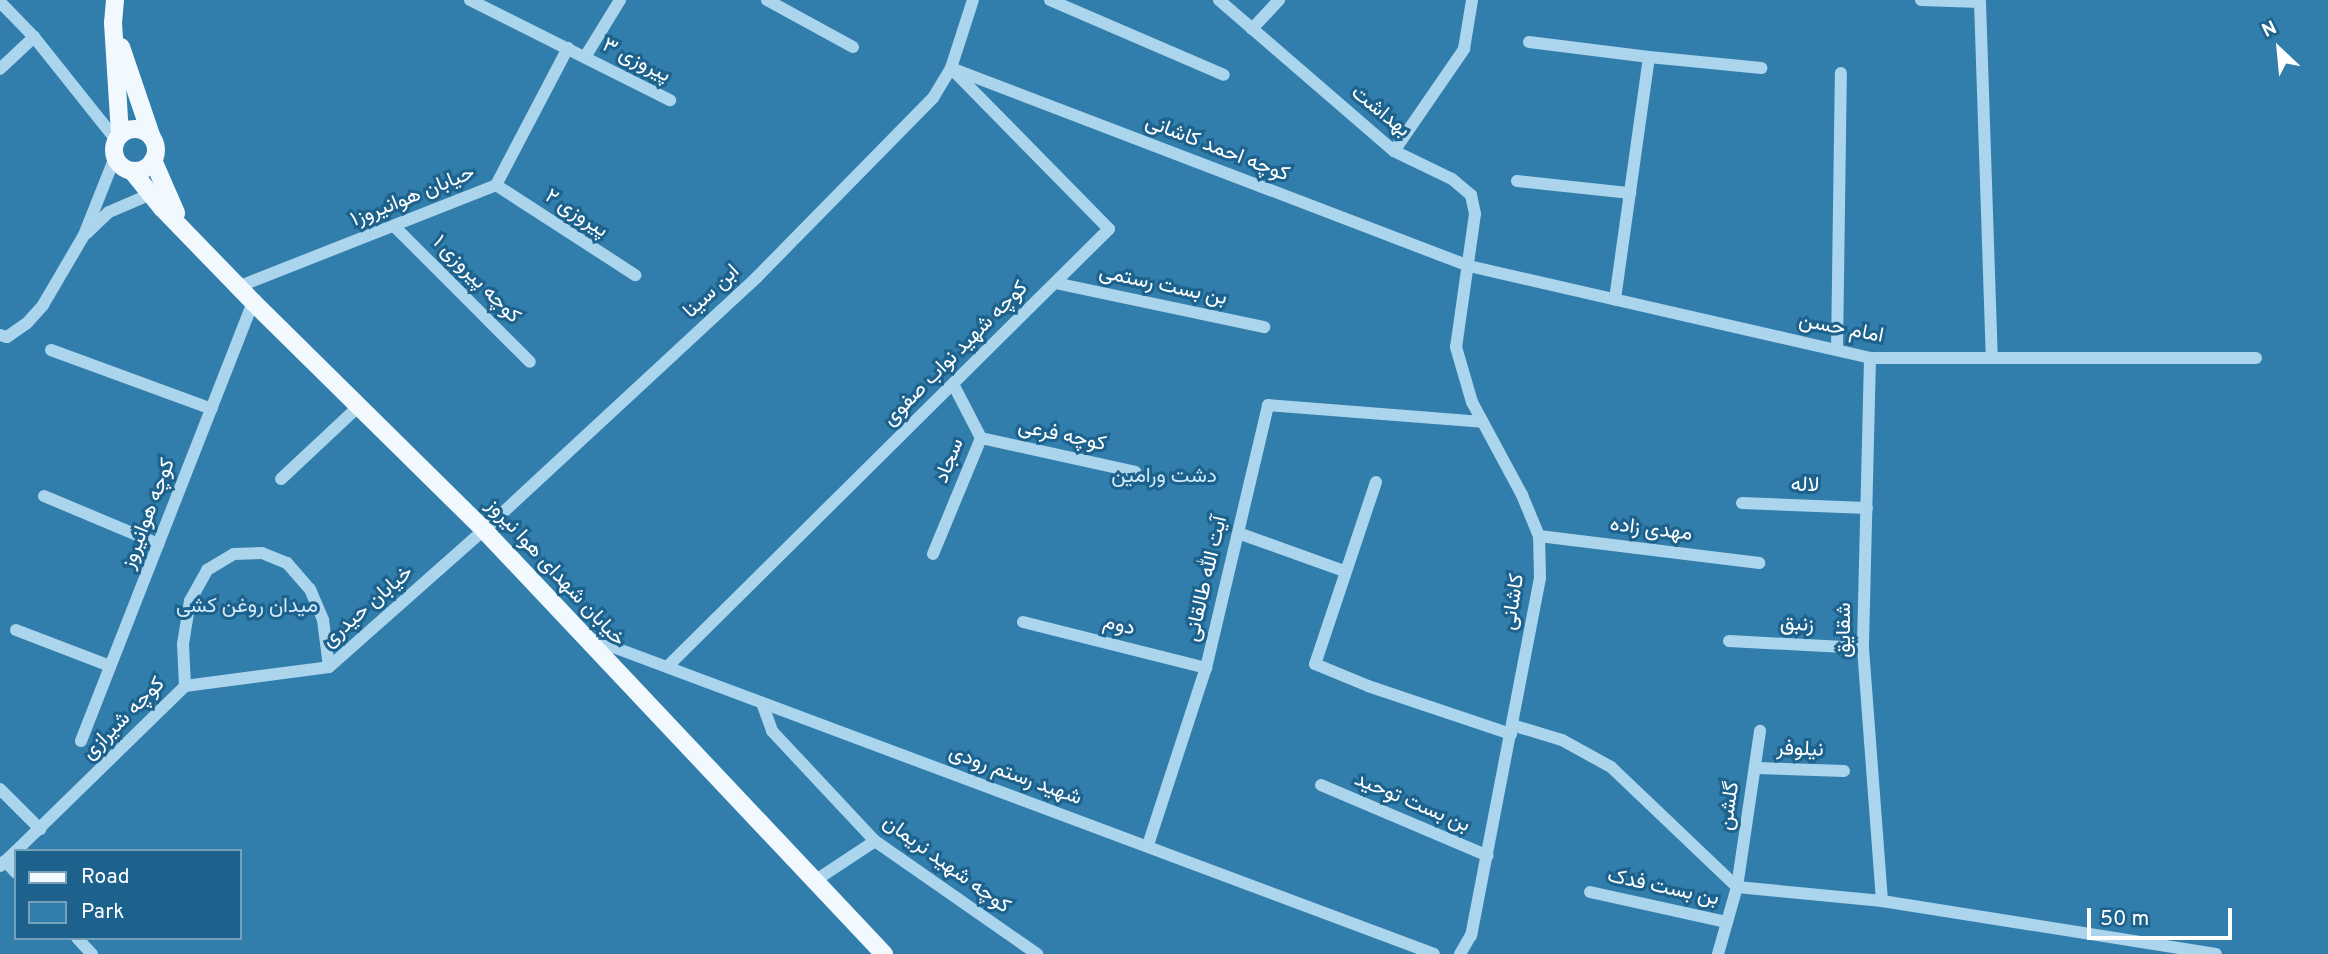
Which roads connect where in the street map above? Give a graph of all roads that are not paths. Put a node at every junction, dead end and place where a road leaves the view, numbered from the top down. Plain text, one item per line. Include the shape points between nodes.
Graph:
1 (115, 0) edge
2 (470, 0) edge
3 (620, 0) edge
4 (767, 0) edge
5 (973, 0) edge
6 (1049, 0) edge
7 (1219, 0) edge
8 (1279, 0) edge
9 (1472, 0) edge
10 (1921, 0) edge
11 (0, 2) edge
12 (113, 23) junction
13 (1252, 29) junction
14 (34, 37) junction
15 (1529, 42) dead end
16 (853, 47) dead end
17 (568, 48) junction
18 (585, 57) junction
19 (1649, 57) junction
20 (951, 68) junction
21 (1761, 68) dead end
22 (0, 69) edge
23 (1842, 73) dead end
24 (1224, 75) dead end
25 (670, 100) dead end
26 (152, 138) junction
27 (117, 144) junction
28 (1394, 150) junction
29 (153, 160) junction
30 (132, 171) junction
31 (1517, 181) dead end
32 (496, 185) junction
33 (1630, 193) junction
34 (151, 194) junction
35 (394, 226) junction
36 (186, 232) junction
37 (84, 235) junction
38 (1469, 266) junction
39 (635, 275) dead end
40 (1055, 284) junction
41 (240, 286) junction
42 (1615, 300) junction
43 (253, 302) junction
44 (1264, 327) dead end
45 (0, 335) edge
46 (51, 350) dead end
47 (1837, 350) junction
48 (1870, 358) junction
49 (1992, 358) junction
50 (2256, 358) dead end
51 (530, 362) dead end
52 (953, 384) junction
53 (359, 406) junction
54 (212, 408) junction
55 (1482, 422) junction
56 (981, 438) junction
57 (1135, 472) dead end
58 (281, 479) dead end
59 (1376, 482) dead end
60 (44, 496) dead end
61 (1742, 503) dead end
62 (1867, 508) junction
63 (484, 530) junction
64 (1238, 533) junction
65 (1539, 536) junction
66 (158, 544) junction
67 (933, 554) dead end
68 (1759, 563) dead end
69 (1344, 571) junction
70 (1023, 622) dead end
71 (16, 630) dead end
72 (582, 636) junction
73 (1729, 641) dead end
74 (1863, 648) junction
75 (110, 666) junction
76 (668, 666) junction
77 (329, 667) junction
78 (1206, 668) junction
79 (185, 686) junction
80 (762, 703) junction
81 (1511, 730) junction
82 (1760, 731) dead end
83 (81, 741) dead end
84 (1755, 768) junction
85 (1844, 771) dead end
86 (1321, 785) dead end
87 (0, 789) edge
88 (40, 829) junction
89 (875, 841) junction
90 (1148, 845) junction
91 (18, 849) edge
92 (1488, 856) junction
93 (813, 882) junction
94 (1737, 887) junction
95 (1590, 892) dead end
96 (1882, 901) junction
97 (1727, 922) junction
98 (79, 940) edge
99 (2198, 953) edge
100 (92, 954) edge
101 (884, 954) edge
102 (1037, 954) edge
103 (1434, 954) edge
104 (1460, 954) edge
105 (1718, 954) edge
106 (2216, 954) edge

1 - 12 main road
2 - 17 street, پیروزی ۳
3 - 18 street
4 - 16 street
5 - 20 street, ابن سینا
6 - 24 street
7 - 13 street, بهداشت
8 - 13 street
9 - 28 street via 1465,49
10 - 49 street via 1980,2
11 - 14 street
12 - 26 main road
12 - 27 main road
13 - 28 street, بهداشت
14 - 22 street
14 - 27 street
15 - 19 street
17 - 18 street, پیروزی ۳
17 - 32 street, حیابان هوانیروز۱
18 - 25 street, پیروزی ۳
19 - 21 street
19 - 33 street
20 - 38 street, کوچه احمد کاشانی
20 - 40 street, کوچه شهید نواب صفوی via 1110,229
20 - 63 street, ابن سینا via 933,97 756,278
23 - 47 street
26 - 27 main road via 143,130 131,129
26 - 29 main road
27 - 30 main road via 121,166
27 - 37 street
28 - 38 street, بهداشت via 1452,179 1471,195 1475,214
29 - 30 main road via 144,169
29 - 36 main road, خیابان شهدای هوا نیروز
30 - 34 main road, خیابان شهدای هوا نیروز
31 - 33 street
32 - 35 street, حیابان هوانیروز۱
32 - 39 street, پیروزی ۲
33 - 42 street
34 - 36 main road, خیابان شهدای هوا نیروز
34 - 37 street via 109,212
35 - 41 street, حیابان هوانیروز۱
35 - 51 street, کوچه پیروزی ۱
36 - 41 main road, خیابان شهدای هوا نیروز
37 - 45 street via 43,304 27,323 7,337
38 - 42 street, امام حسن
38 - 55 street, کاشانی via 1457,347
40 - 44 street, بن بست رستمی
40 - 52 street, کوچه شهید نواب صفوی
41 - 43 main road, خیابان شهدای هوا نیروز
42 - 47 street, امام حسن
43 - 53 main road, خیابان شهدای هوا نیروز
43 - 54 street, کوچه هوانیروز
46 - 54 street
47 - 48 street, امام حسن
48 - 49 street, امام حسن
48 - 62 street, شقایق
49 - 50 street, امام حسن
52 - 56 street, سجاد
52 - 76 street, کوچه شهید نواب صفوی
53 - 58 street
53 - 63 main road, خیابان شهدای هوا نیروز
54 - 66 street, کوچه هوانیروز
55 - 64 street, آیت الله طالقانی via 1268,405
55 - 65 street, کاشانی
56 - 57 street, کوچه فرعی
56 - 67 street, سجاد
59 - 69 street
60 - 66 street
61 - 62 street, لاله
62 - 74 street, شقایق
63 - 72 main road, خیابان شهدای هوا نیروز
63 - 77 street, خیابان حیدری
64 - 69 street
64 - 78 street, آیت الله طالقانی
65 - 68 street, مهدی زاده
65 - 81 street, کاشانی via 1540,578
66 - 75 street, کوچه هوانیروز
69 - 81 street via 1315,664 1368,686
70 - 78 street, دوم
71 - 75 street
72 - 76 street, شهید رستم رودی
72 - 93 main road, خیابان شهدای هوا نیروز
73 - 74 street, زنبق
74 - 96 street, شقایق
75 - 83 street, کوچه هوانیروز
76 - 80 street, شهید رستم رودی
77 - 79 street, کوچه شیرازی
77 - 79 street, خیابان حیدری via 323,620 310,589 287,563 261,554 234,555 207,570 190,601 183,644
78 - 90 street, آیت الله طالقانی
79 - 88 street, کوچه شیرازی
80 - 89 street, کوچه شهید نریمان via 772,731
80 - 90 street, شهید رستم رودی
81 - 92 street, کاشانی
81 - 94 street via 1562,740 1611,767
82 - 84 street, گلشن
84 - 85 street, نیلوفر
84 - 94 street, گلشن
86 - 92 street, بن بست توحید
87 - 88 street
88 - 91 street, کوچه شیرازی
89 - 93 street
89 - 102 street, کوچه شهید نریمان
90 - 103 street, شهید رستم رودی
92 - 104 street, کاشانی via 1471,935
93 - 101 main road, خیابان شهدای هوا نیروز
94 - 96 street
94 - 97 street, گلشن
95 - 97 street, بن بست فدک
96 - 99 street
97 - 105 street, گلشن
98 - 100 street
99 - 106 street

